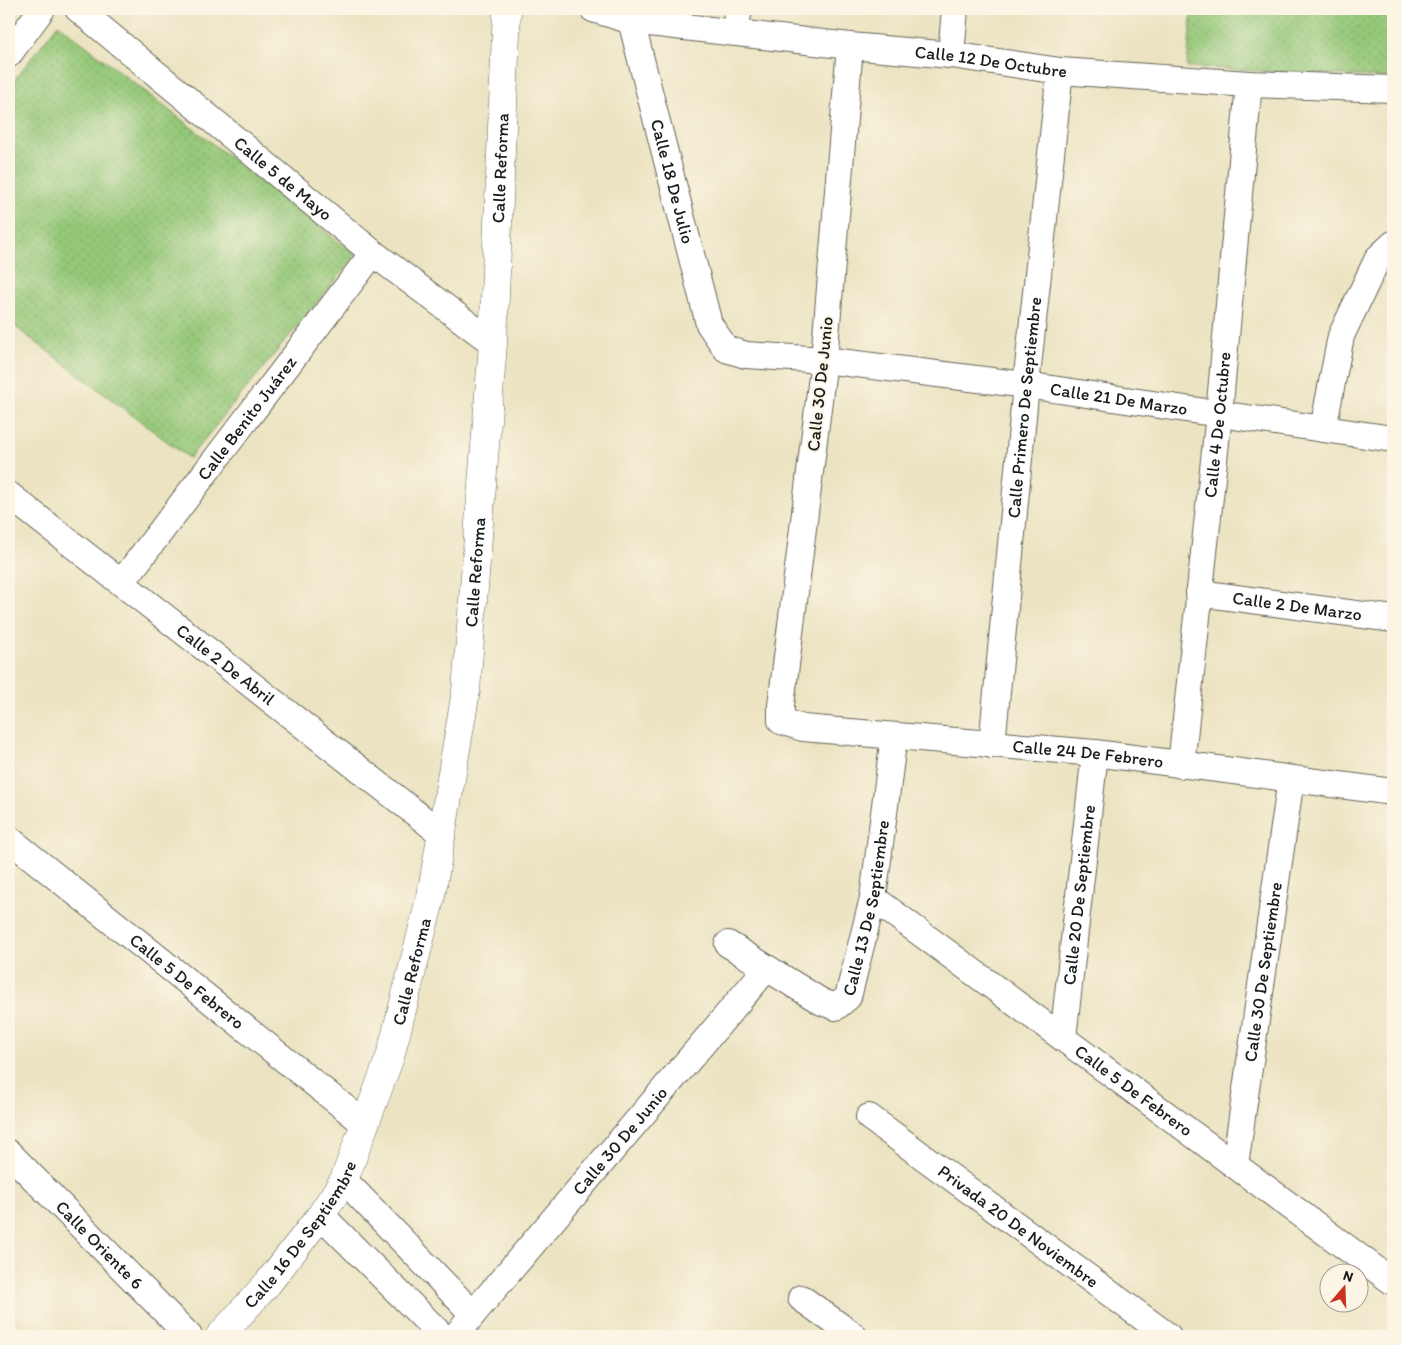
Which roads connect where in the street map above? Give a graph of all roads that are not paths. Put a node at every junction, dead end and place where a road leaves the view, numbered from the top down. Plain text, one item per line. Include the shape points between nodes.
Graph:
1 (42, 9) edge
2 (78, 9) edge
3 (507, 9) edge
4 (593, 9) edge
5 (955, 9) edge
6 (630, 15) edge
7 (737, 20) edge
8 (850, 46) junction
9 (9, 54) edge
10 (951, 55) junction
11 (1060, 71) junction
12 (1249, 84) junction
13 (1393, 89) edge
14 (1393, 244) edge
15 (373, 253) junction
16 (493, 343) junction
17 (726, 349) joint
18 (824, 360) junction
19 (1026, 385) junction
20 (1219, 414) junction
21 (1323, 429) junction
22 (1393, 438) edge
23 (9, 495) edge
24 (122, 582) junction
25 (1200, 593) junction
26 (1393, 618) edge
27 (781, 721) joint
28 (894, 736) junction
29 (992, 745) junction
30 (1095, 753) junction
31 (1181, 765) junction
32 (1291, 779) junction
33 (1393, 792) edge
34 (442, 834) junction
35 (9, 839) edge
36 (873, 898) junction
37 (728, 944) dead end
38 (766, 969) junction
39 (1062, 1038) junction
40 (869, 1117) dead end
41 (365, 1124) junction
42 (9, 1153) edge
43 (1236, 1165) junction
44 (344, 1180) junction
45 (320, 1215) junction
46 (1393, 1282) edge
47 (802, 1298) dead end
48 (473, 1314) junction
49 (188, 1336) edge
50 (220, 1336) edge
51 (442, 1336) edge
52 (456, 1336) edge
53 (854, 1336) edge
54 (1168, 1336) edge

1 - 9 street
2 - 15 street, Calle 5 de Mayo
3 - 16 main road, Calle Reforma
4 - 6 street, Calle 12 De Octubre
5 - 10 street
6 - 7 street, Calle 12 De Octubre
6 - 17 street, Calle 18 De Julio via 709,324
7 - 8 street, Calle 12 De Octubre
8 - 10 street, Calle 12 De Octubre
8 - 18 street, Calle 30 De Junio
10 - 11 street, Calle 12 De Octubre
11 - 12 street, Calle 12 De Octubre
11 - 19 street, Calle Primero De Septiembre
12 - 13 street, Calle 12 De Octubre
12 - 20 street, Calle 4 De Octubre
14 - 21 street via 1378,258 1342,336
15 - 16 street, Calle 5 de Mayo
15 - 24 street, Calle Benito Juárez
16 - 34 main road, Calle Reforma via 466,690
17 - 18 street, Calle 21 De Marzo via 746,356
18 - 19 street, Calle 21 De Marzo
18 - 27 street, Calle 30 De Junio
19 - 20 street, Calle 21 De Marzo
19 - 29 street, Calle Primero De Septiembre
20 - 21 street, Calle 21 De Marzo
20 - 25 street, Calle 4 De Octubre
21 - 22 street, Calle 21 De Marzo
23 - 24 street, Calle 2 De Abril
24 - 34 street, Calle 2 De Abril
25 - 26 street, Calle 2 De Marzo
25 - 31 street, Calle 4 De Octubre
27 - 28 street, Calle 24 De Febrero via 802,728
28 - 29 street, Calle 24 De Febrero
28 - 36 street, Calle 13 De Septiembre
29 - 30 street, Calle 24 De Febrero
30 - 31 street, Calle 24 De Febrero
30 - 39 street, Calle 20 De Septiembre
31 - 32 street, Calle 24 De Febrero
32 - 33 street, Calle 24 De Febrero
32 - 43 street, Calle 30 De Septiembre
34 - 41 main road, Calle Reforma via 431,896 390,1056
35 - 41 street, Calle 5 De Febrero
36 - 38 street, Calle 13 De Septiembre via 848,997 836,1007
36 - 39 street, Calle 5 De Febrero
37 - 38 street, Calle 13 De Septiembre
38 - 48 street, Calle 30 De Junio
39 - 43 street, Calle 5 De Febrero
40 - 54 street, Privada 20 De Noviembre
41 - 44 main road, Calle 16 De Septiembre
42 - 49 street, Calle Oriente 6
43 - 46 street, Calle 5 De Febrero
44 - 45 main road, Calle 16 De Septiembre
44 - 48 street
45 - 50 main road, Calle 16 De Septiembre via 268,1283
45 - 51 street
47 - 53 street
48 - 52 street, Calle 30 De Junio

